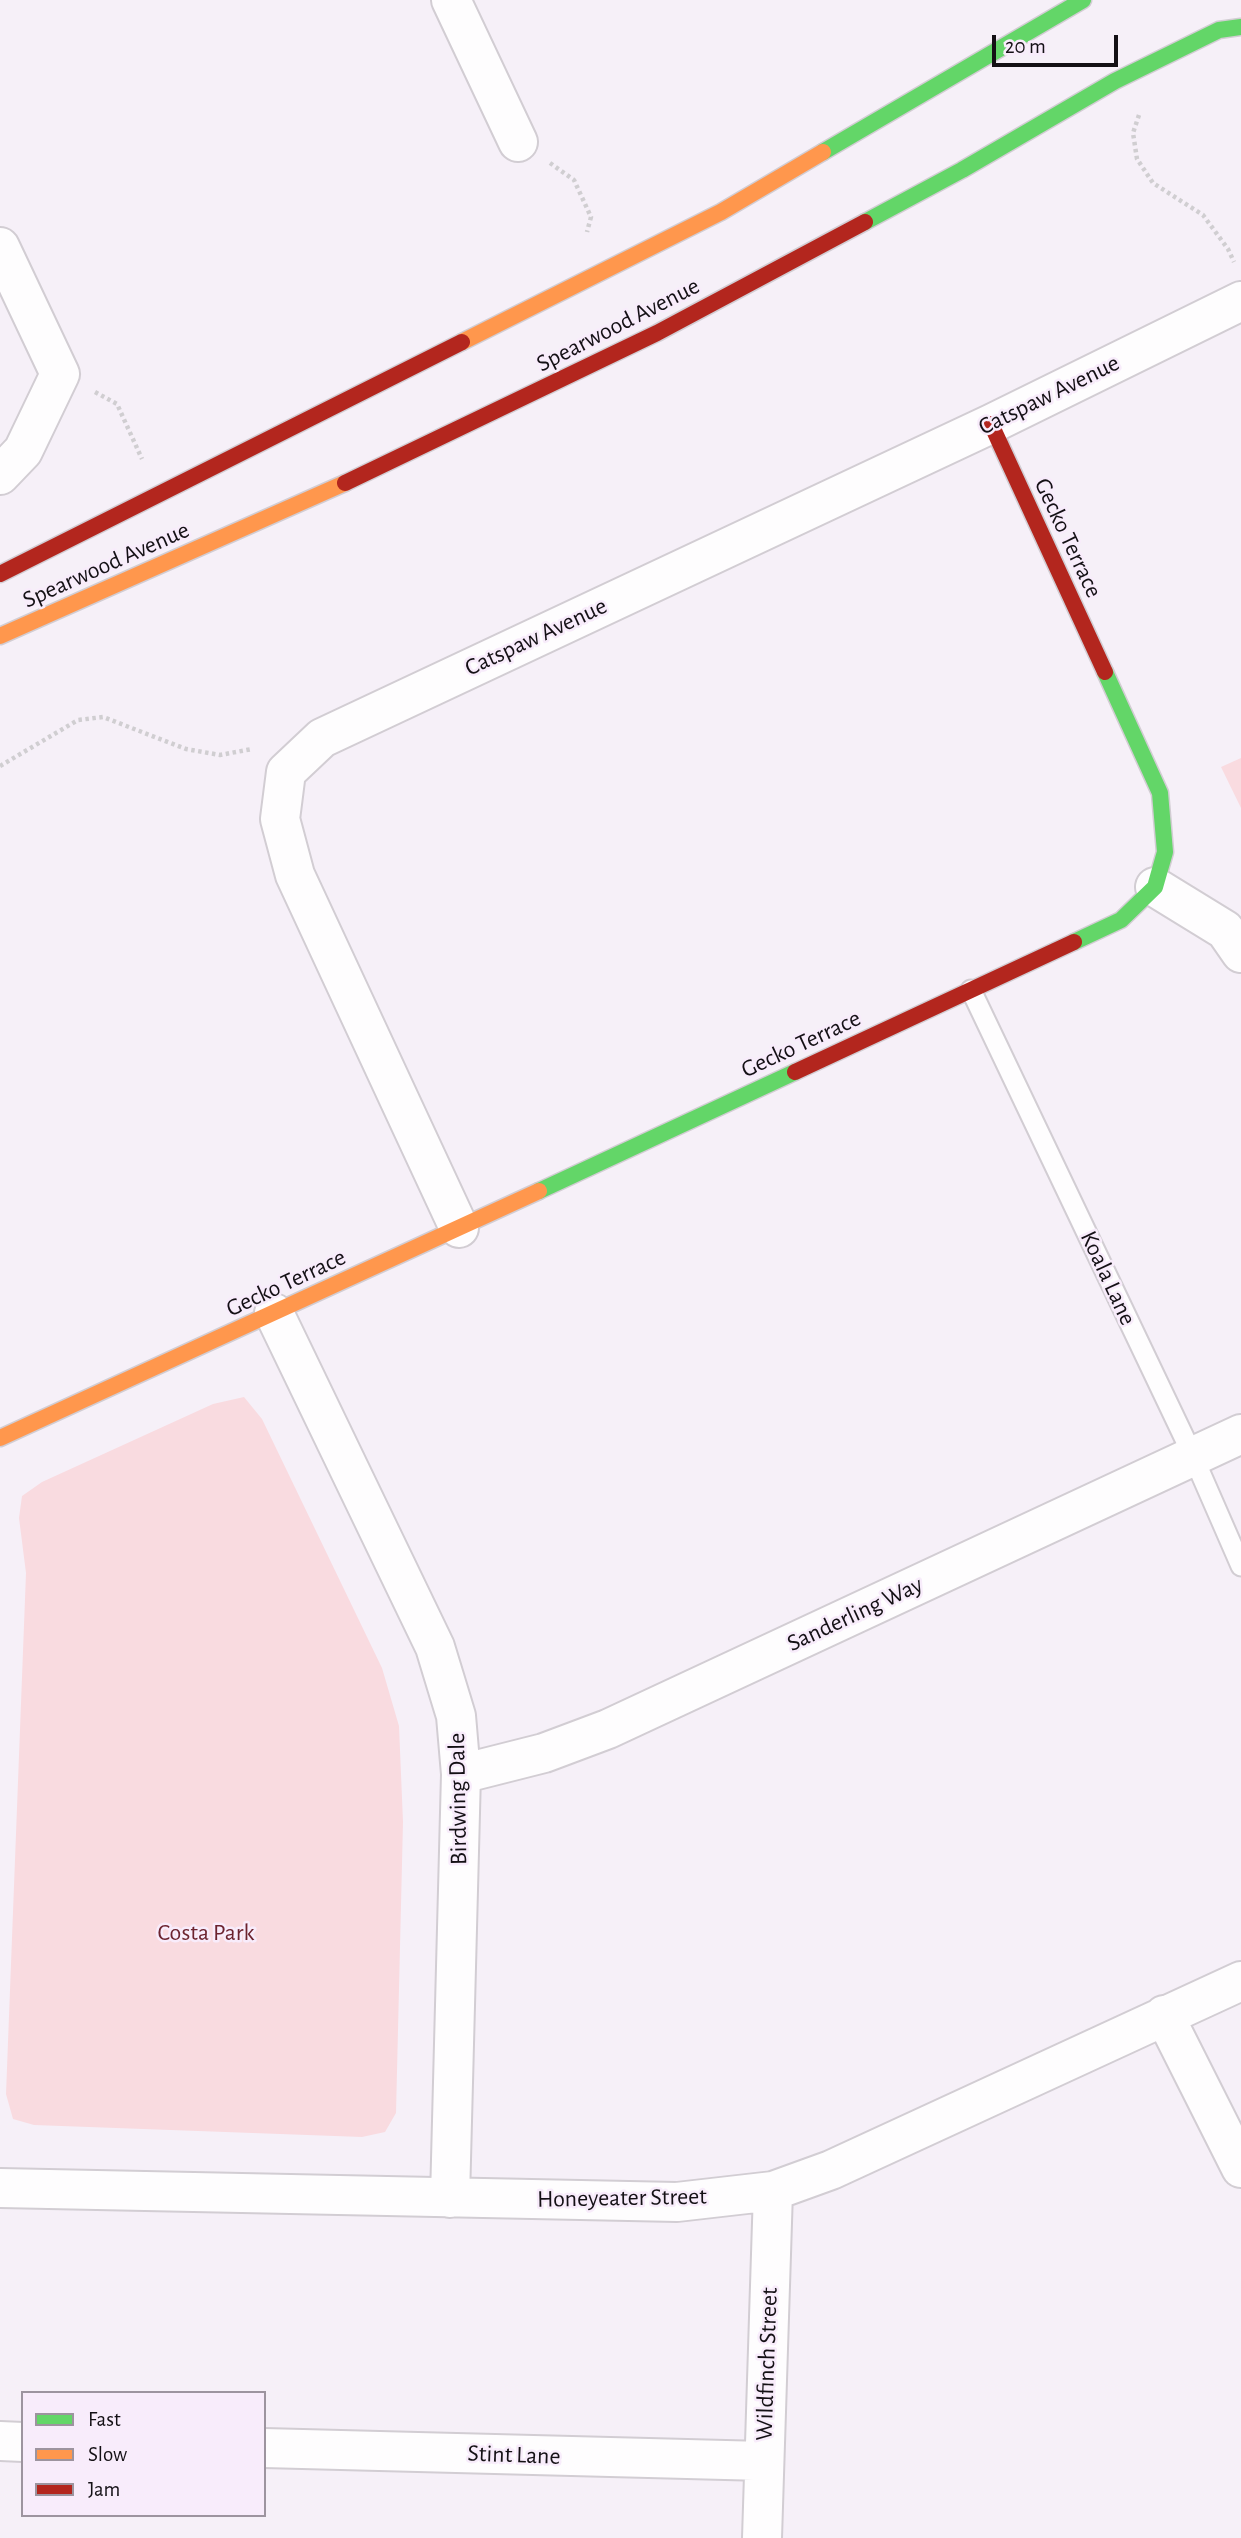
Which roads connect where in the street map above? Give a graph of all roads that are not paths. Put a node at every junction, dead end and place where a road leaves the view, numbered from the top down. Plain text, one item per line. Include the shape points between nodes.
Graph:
1 (451, 0) edge
2 (1083, 0) edge
3 (1241, 27) edge
4 (519, 142) road end
5 (0, 247) edge
6 (1239, 284) edge
7 (991, 424) junction
8 (0, 475) edge
9 (0, 575) edge
10 (0, 636) edge
11 (1155, 887) junction
12 (1241, 953) edge
13 (971, 990) junction
14 (459, 1228) junction
15 (274, 1313) junction
16 (1241, 1434) edge
17 (0, 1438) edge
18 (1192, 1456) junction
19 (1241, 1566) edge
20 (461, 1774) junction
21 (1241, 1981) edge
22 (1164, 2015) junction
23 (1241, 2168) edge
24 (0, 2188) edge
25 (774, 2191) junction
26 (450, 2198) junction
27 (0, 2441) edge
28 (21, 2442) edge
29 (266, 2448) edge
30 (764, 2462) junction
31 (762, 2538) edge

1 - 4 street
2 - 9 main road, Spearwood Avenue via 721,212
3 - 10 main road, Spearwood Avenue via 1219,30 1115,81 962,170 633,345 302,504
5 - 8 street via 60,374 23,451
6 - 7 street, Catspaw Avenue
7 - 11 main road, Gecko Terrace via 1160,793 1165,852
7 - 14 street, Catspaw Avenue via 321,738 286,772 280,819 295,875
11 - 12 street via 1225,930
11 - 13 main road, Gecko Terrace via 1121,919
13 - 14 main road, Gecko Terrace
13 - 18 lane, Koala Lane
14 - 15 main road, Gecko Terrace
15 - 17 main road, Gecko Terrace
15 - 20 street, Birdwing Dale via 435,1647 456,1716
16 - 18 street, Sanderling Way
18 - 19 lane, Koala Lane
18 - 20 street, Sanderling Way via 608,1729 544,1753
20 - 26 street, Birdwing Dale
21 - 22 street, Honeyeater Street
22 - 23 street
22 - 25 street, Honeyeater Street via 831,2170
24 - 26 street, Honeyeater Street
25 - 26 street, Honeyeater Street via 677,2202
25 - 30 street, Wildfinch Street
27 - 28 street
29 - 30 street, Stint Lane
30 - 31 street, Wildfinch Street

